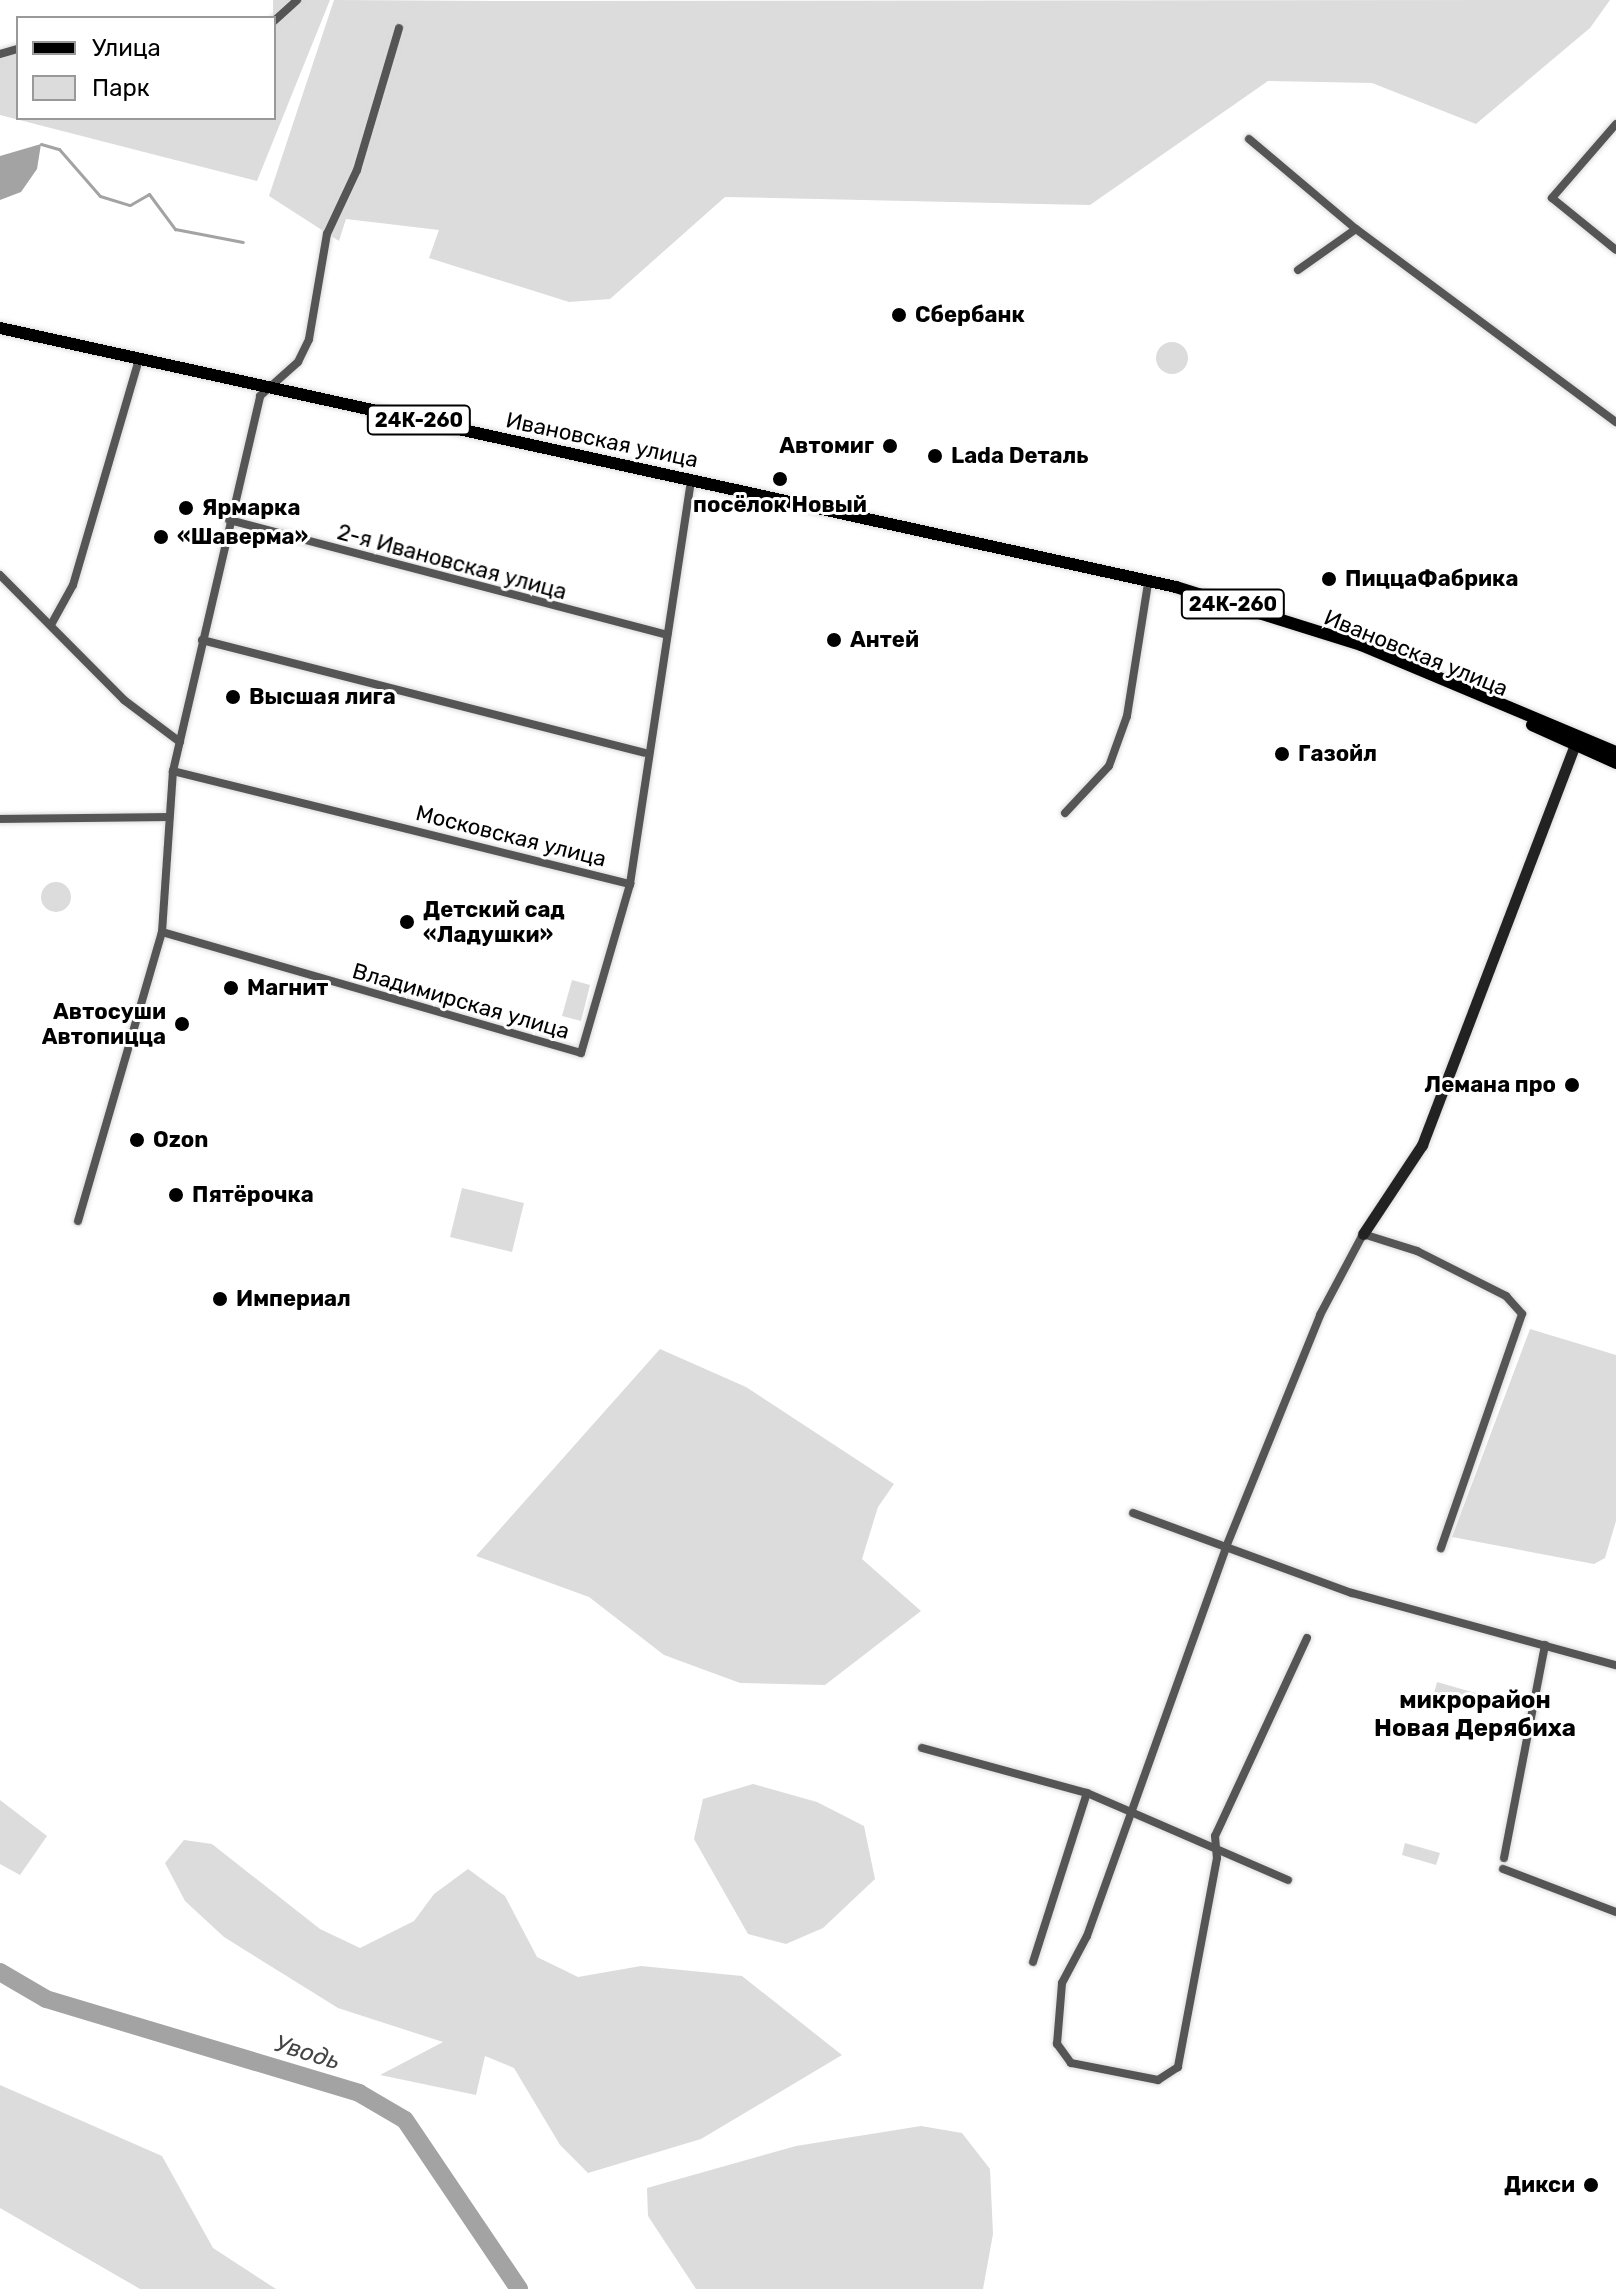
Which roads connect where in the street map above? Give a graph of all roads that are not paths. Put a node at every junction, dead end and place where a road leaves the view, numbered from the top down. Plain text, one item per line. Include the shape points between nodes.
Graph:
1 (297, 0) edge
2 (276, 19) edge
3 (399, 28) dead end
4 (1616, 124) edge
5 (1249, 139) dead end
6 (1356, 229) junction
7 (1616, 250) edge
8 (1298, 270) dead end
9 (0, 328) edge
10 (139, 359) junction
11 (265, 387) junction
12 (1616, 422) edge
13 (691, 480) junction
14 (229, 520) junction
15 (1101, 571) junction
16 (0, 575) edge
17 (1148, 584) junction
18 (52, 623) junction
19 (667, 635) junction
20 (202, 640) junction
21 (1576, 741) junction
22 (180, 742) junction
23 (1616, 752) edge
24 (644, 753) junction
25 (1616, 763) edge
26 (173, 771) junction
27 (1065, 813) dead end
28 (167, 817) junction
29 (0, 819) edge
30 (630, 884) junction
31 (162, 932) junction
32 (78, 1221) dead end
33 (1363, 1234) junction
34 (1133, 1513) dead end
35 (1226, 1547) junction
36 (1441, 1548) dead end
37 (1307, 1638) dead end
38 (1545, 1645) junction
39 (1616, 1665) edge
40 (922, 1748) dead end
41 (1087, 1793) junction
42 (1131, 1809) junction
43 (1215, 1846) junction
44 (1504, 1858) dead end
45 (1503, 1869) dead end
46 (1288, 1880) dead end
47 (1616, 1912) edge
48 (1033, 1962) dead end

1 - 2 street
3 - 11 street via 354,178 327,234 309,339 298,362
4 - 7 street via 1552,198
5 - 6 street
6 - 8 street
6 - 12 street
9 - 10 main road, Ивановская улица / 24К-260
10 - 11 main road, Ивановская улица / 24К-260
10 - 18 street via 73,585
11 - 13 main road, Ивановская улица / 24К-260
11 - 14 street
13 - 15 main road, Ивановская улица / 24К-260
13 - 19 street, Московская улица
14 - 19 street, 2-я Ивановская улица
14 - 20 street
15 - 17 main road, Ивановская улица / 24К-260
15 - 21 main road, Ивановская улица / 24К-260 via 1304,625
16 - 18 street
17 - 21 main road, Ивановская улица / 24К-260 via 1361,650
17 - 27 street via 1127,716 1109,766
18 - 22 street via 124,700
19 - 24 street, Московская улица
20 - 22 street
20 - 24 street
21 - 23 main road, Ивановская улица / 24К-260
21 - 25 main road, Ивановская улица / 24К-260
21 - 33 street via 1422,1145
22 - 26 street
24 - 30 street, Московская улица
26 - 28 street
26 - 30 street, Московская улица
28 - 29 street
28 - 31 street
30 - 31 street, Владимирская улица via 581,1053
31 - 32 street
33 - 35 street via 1320,1315
33 - 36 street via 1417,1251 1506,1296 1522,1314
34 - 35 street
35 - 38 street via 1352,1593
35 - 42 street
37 - 43 street
38 - 39 street
38 - 44 street
40 - 41 street
41 - 42 street
41 - 48 street
42 - 43 street
42 - 43 street via 1087,1936 1062,1983 1057,2044 1071,2063 1158,2080 1178,2067
43 - 46 street
45 - 47 street

